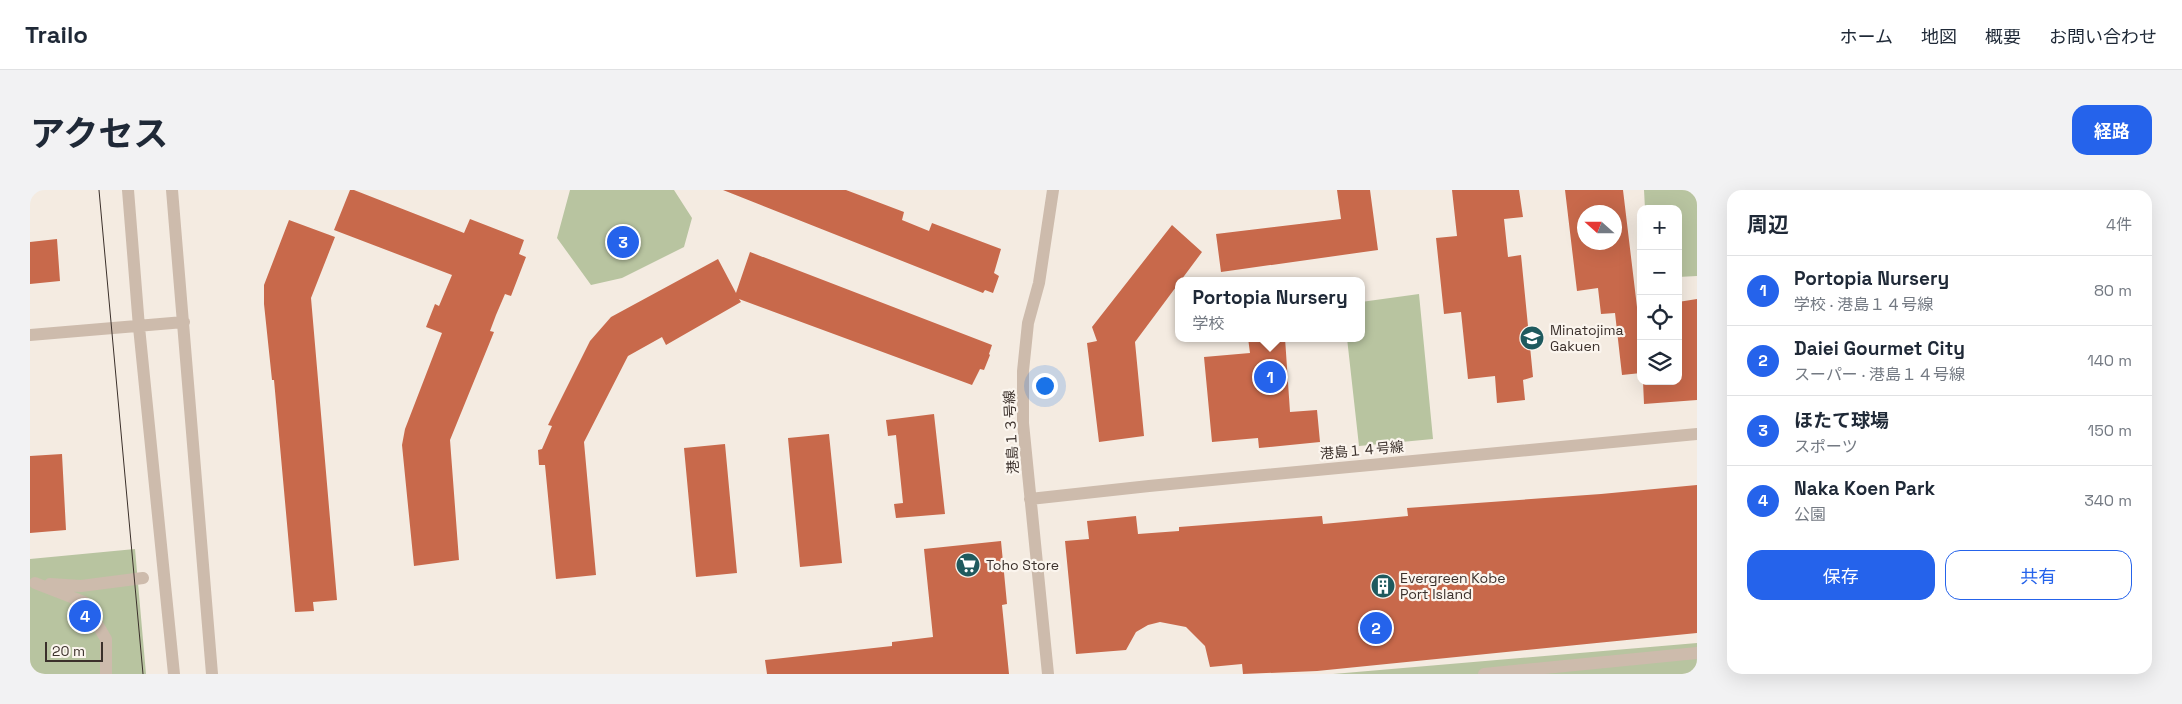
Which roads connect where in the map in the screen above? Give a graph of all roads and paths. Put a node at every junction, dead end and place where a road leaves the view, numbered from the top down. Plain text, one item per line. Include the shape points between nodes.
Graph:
1 (128, 190) edge
2 (172, 190) edge
3 (1053, 190) edge
4 (184, 322) junction
5 (139, 326) junction
6 (30, 335) edge
7 (1697, 434) edge
8 (1030, 499) junction
9 (143, 578) dead end
10 (32, 583) edge
11 (1697, 653) edge
12 (106, 674) edge
13 (174, 674) edge
14 (212, 674) edge
15 (1048, 674) edge
16 (1484, 674) edge

1 - 5 street
2 - 4 street
3 - 8 street, 港島１３号線 via 1039,283 1028,323 1023,371 1023,424
4 - 5 street
4 - 14 street
5 - 6 street
5 - 13 street
7 - 8 street, 港島１４号線
8 - 15 street, 港島１３号線
9 - 10 street via 81,586
10 - 12 street via 84,602 106,639
11 - 16 street

